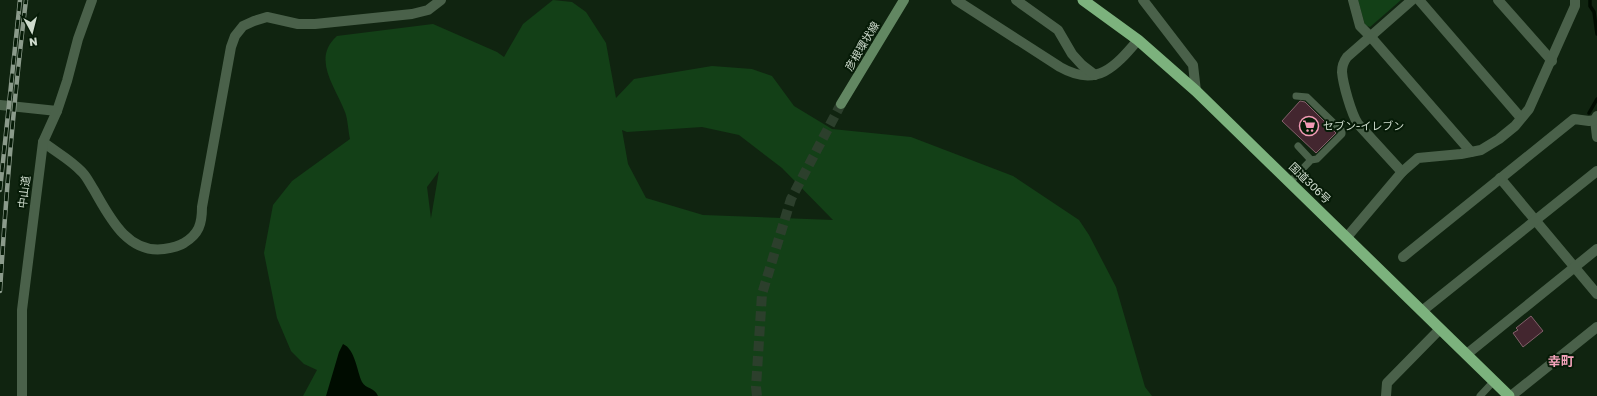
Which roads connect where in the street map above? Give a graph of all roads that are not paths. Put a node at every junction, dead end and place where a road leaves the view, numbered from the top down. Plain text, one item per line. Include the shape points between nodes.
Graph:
1 (92, 0) edge
2 (441, 0) edge
3 (904, 0) edge
4 (956, 0) edge
5 (1016, 0) edge
6 (1083, 0) edge
7 (1143, 0) edge
8 (1353, 0) edge
9 (1412, 0) edge
10 (1419, 0) edge
11 (1498, 0) edge
12 (1575, 0) edge
13 (1370, 36) junction
14 (1138, 40) junction
15 (1552, 61) junction
16 (1095, 75) junction
17 (1196, 91) junction
18 (1296, 96) dead end
19 (841, 104) tunnel mouth
20 (0, 105) edge
21 (57, 111) junction
22 (1521, 118) junction
23 (1596, 118) edge
24 (1597, 137) edge
25 (43, 142) junction
26 (1298, 146) dead end
27 (1471, 152) junction
28 (1311, 160) junction
29 (1597, 171) edge
30 (1402, 172) junction
31 (1500, 178) junction
32 (1290, 182) junction
33 (1535, 221) junction
34 (1347, 237) junction
35 (1597, 249) edge
36 (1403, 257) dead end
37 (1574, 267) junction
38 (1597, 294) edge
39 (1422, 311) junction
40 (1597, 326) edge
41 (1440, 329) junction
42 (1467, 354) junction
43 (1494, 381) junction
44 (22, 396) edge
45 (1386, 396) edge
46 (1480, 396) edge
47 (1510, 396) edge

1 - 21 street, 中山道
2 - 25 street via 428,10 412,14 315,24 298,24 266,17 243,26 231,47 202,207 202,221 191,238 180,245 156,250 135,243 114,225 83,173
3 - 19 main road, 彦根環状線
4 - 16 street via 1070,73
5 - 16 street via 1058,30 1072,54
6 - 14 highway, 国道306号
7 - 17 street via 1193,65
8 - 13 street via 1360,26
9 - 13 street
10 - 22 street
11 - 15 street
12 - 15 street via 1576,6
13 - 27 street
13 - 30 street via 1347,56 1342,72 1353,116
14 - 16 street via 1115,66
14 - 17 highway, 国道306号
15 - 22 street via 1529,109
17 - 32 highway, 国道306号
18 - 28 lane via 1307,97 1342,131 1317,159
20 - 21 street
21 - 25 street, 中山道
22 - 27 street via 1499,139 1481,150
23 - 24 street
23 - 31 street via 1588,121 1574,119
25 - 44 street, 中山道 via 22,310
26 - 28 lane
27 - 30 street via 1422,156
28 - 32 lane
29 - 33 street
30 - 34 street
31 - 33 street
31 - 36 street
32 - 34 highway, 国道306号
33 - 37 street
33 - 39 street
34 - 39 highway, 国道306号
35 - 37 street
37 - 38 street
37 - 42 street
39 - 41 highway, 国道306号
40 - 47 street
41 - 42 highway, 国道306号
41 - 45 street via 1386,383
42 - 43 highway, 国道306号
43 - 46 lane
43 - 47 highway, 国道306号

